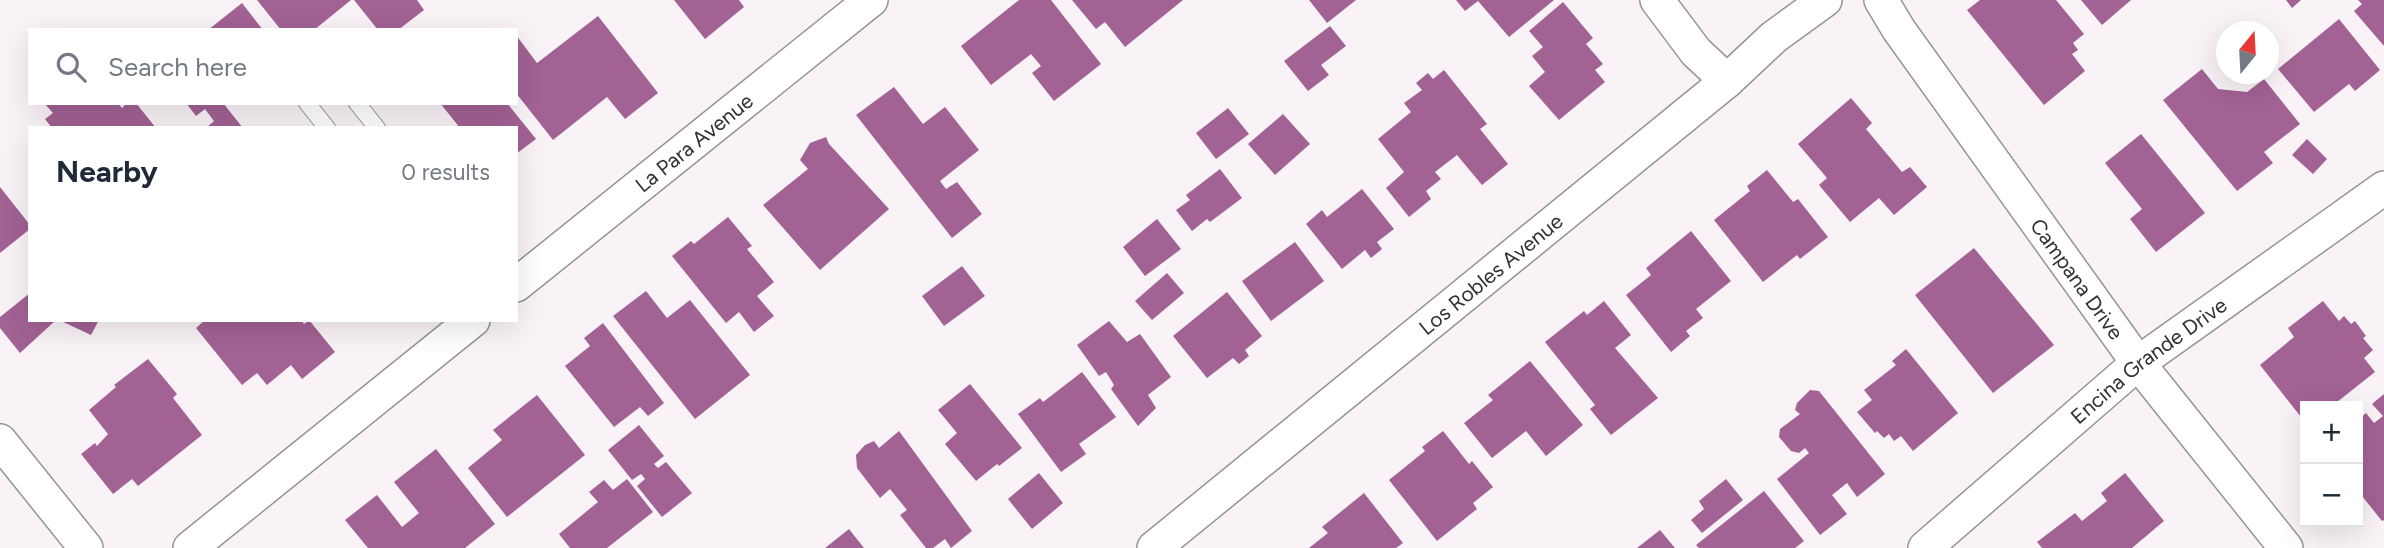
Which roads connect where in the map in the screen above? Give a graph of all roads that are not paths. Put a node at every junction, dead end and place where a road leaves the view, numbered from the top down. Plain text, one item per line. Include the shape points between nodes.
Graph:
1 (871, 0) edge
2 (1657, 0) edge
3 (1825, 0) edge
4 (1881, 0) edge
5 (1727, 81) junction
6 (309, 105) edge
7 (359, 105) edge
8 (325, 126) edge
9 (375, 126) edge
10 (2384, 188) edge
11 (518, 283) edge
12 (471, 322) edge
13 (2138, 363) junction
14 (0, 441) edge
15 (86, 548) edge
16 (190, 548) edge
17 (1154, 548) edge
18 (1924, 548) edge
19 (2286, 548) edge

1 - 11 street, La Para Avenue
2 - 5 street via 1696,52
3 - 5 street, Los Robles Avenue via 1774,37
4 - 13 street, Campana Drive
5 - 17 street, Los Robles Avenue
6 - 8 lane
7 - 9 lane
10 - 13 street, Encina Grande Drive
12 - 16 street
13 - 18 street, Encina Grande Drive
13 - 19 street, Campana Drive
14 - 15 street

